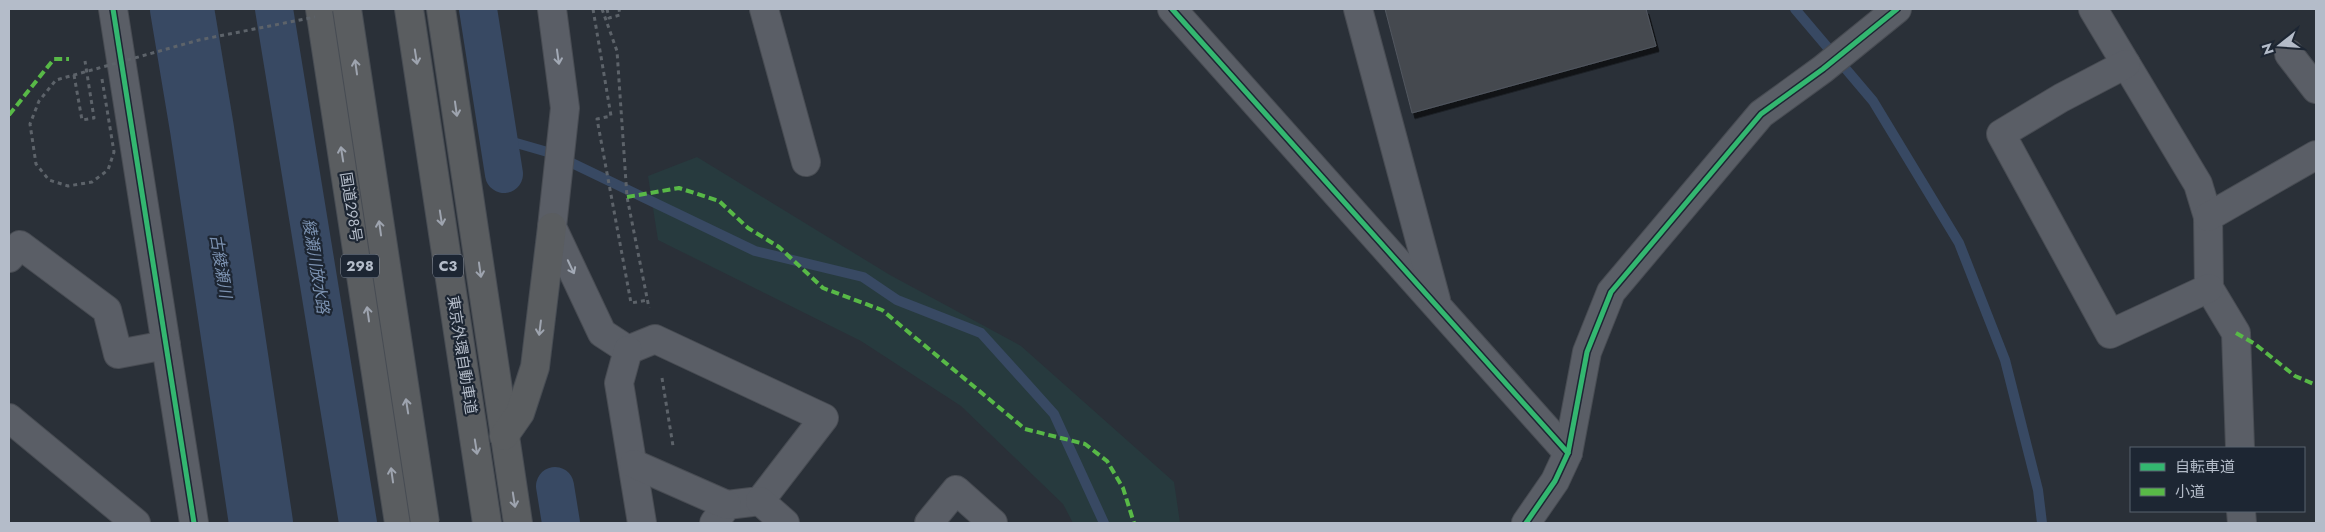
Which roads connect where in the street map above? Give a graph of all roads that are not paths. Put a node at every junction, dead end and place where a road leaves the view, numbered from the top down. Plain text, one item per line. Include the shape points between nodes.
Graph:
1 (113, 9) edge
2 (347, 9) edge
3 (409, 9) edge
4 (441, 9) edge
5 (552, 9) edge
6 (764, 9) edge
7 (1172, 9) edge
8 (1358, 9) edge
9 (1897, 9) edge
10 (2093, 9) edge
11 (319, 12) edge
12 (2289, 54) dead end
13 (2126, 64) junction
14 (2316, 89) edge
15 (2316, 155) edge
16 (806, 162) dead end
17 (2208, 217) junction
18 (552, 227) junction
19 (9, 258) edge
20 (2208, 288) junction
21 (1437, 304) junction
22 (166, 345) junction
23 (628, 350) junction
24 (9, 418) edge
25 (504, 436) junction
26 (2240, 447) edge
27 (1568, 453) junction
28 (634, 464) junction
29 (760, 501) junction
30 (720, 514) edge
31 (136, 523) edge
32 (194, 523) edge
33 (399, 523) edge
34 (425, 523) edge
35 (487, 523) edge
36 (518, 523) edge
37 (642, 523) edge
38 (785, 523) edge
39 (929, 523) edge
40 (994, 523) edge
41 (1526, 523) edge

1 - 22 street
34 -> 2 highway, bridge
3 -> 35 highway, 東京外環自動車道 / C3
4 -> 25 highway
5 -> 18 street via 565,108
6 - 16 street
7 - 21 street
8 - 21 street
9 - 27 street via 1761,114 1611,292 1587,352
10 - 13 street
33 -> 11 highway, 国道298号 / 298
12 - 14 street
13 - 17 street via 2198,184
13 - 20 street via 2001,134 2110,334
15 - 17 street
17 - 20 street
18 -> 23 street via 602,333
18 -> 25 highway via 535,367 520,413
19 - 22 street via 20,245 107,310 118,354
20 - 26 street via 2236,333
21 - 27 street
22 - 32 street
23 - 28 street via 619,383
23 - 29 street via 655,339 824,418
24 - 31 street
25 -> 36 highway
27 - 41 street via 1555,481
28 - 30 street via 679,484
28 - 37 street
29 - 30 street
29 - 38 street
39 - 40 street via 956,490

